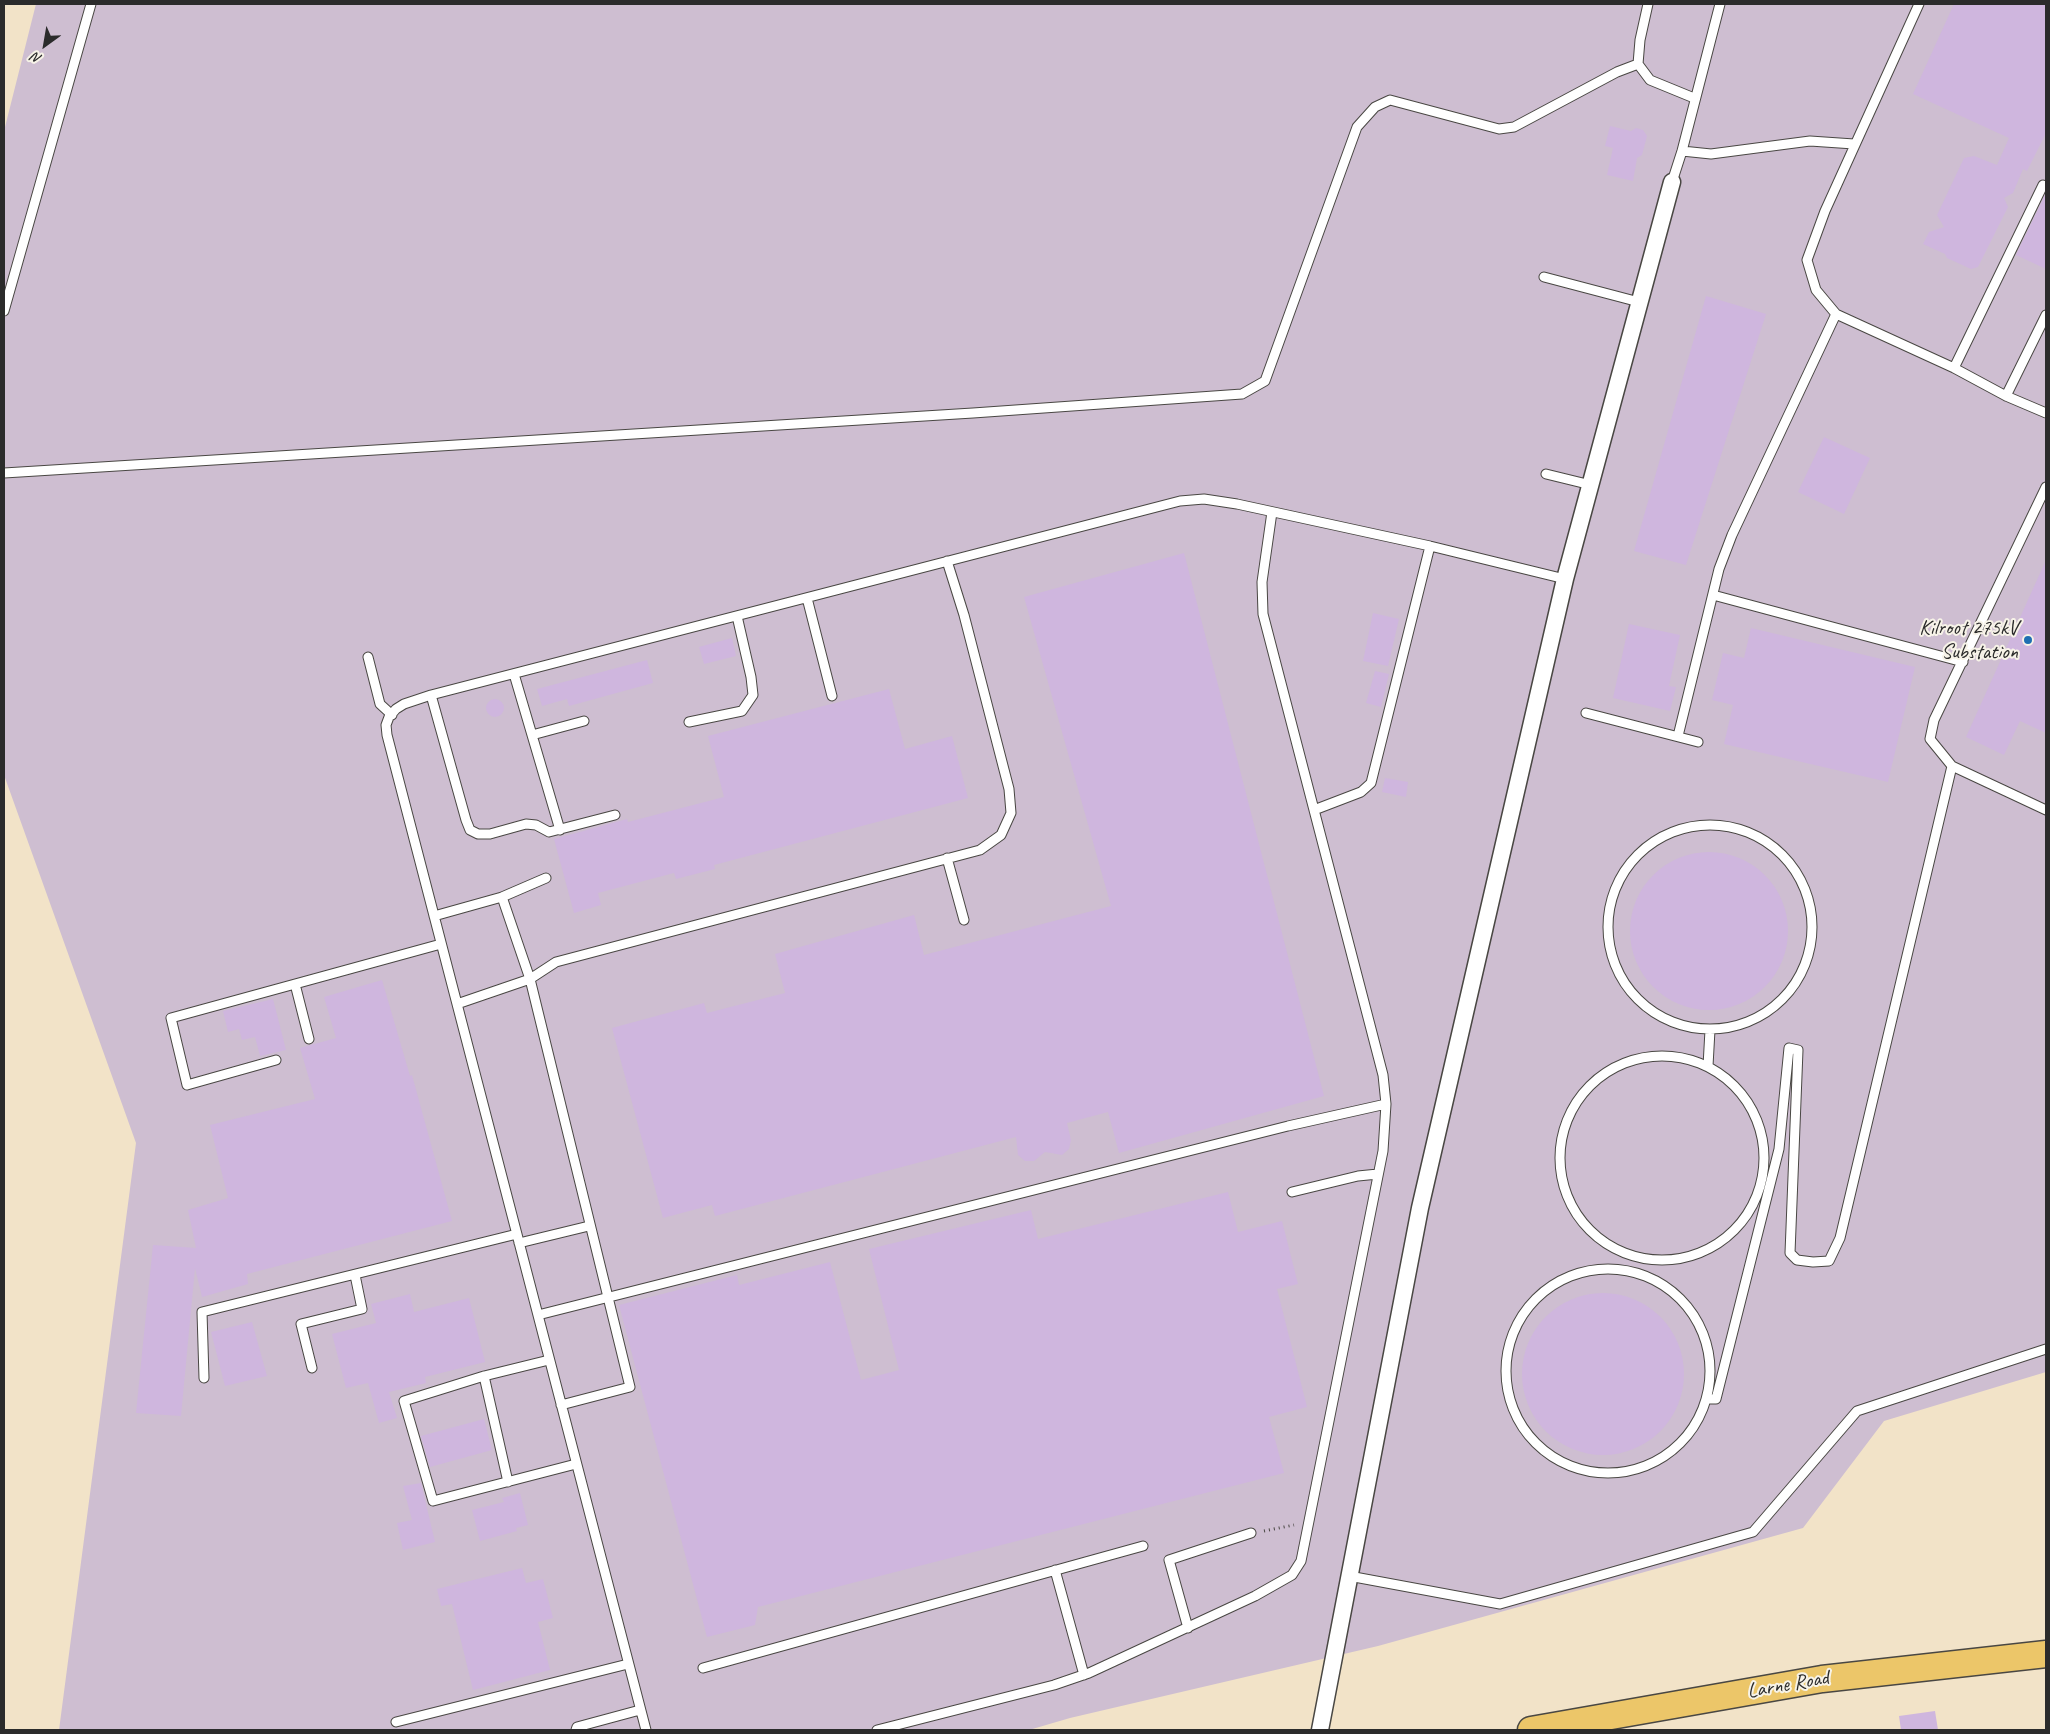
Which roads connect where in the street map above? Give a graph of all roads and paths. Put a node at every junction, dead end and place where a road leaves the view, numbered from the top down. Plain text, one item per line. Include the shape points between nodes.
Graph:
1 (91, 4) edge
2 (1648, 4) edge
3 (1720, 4) edge
4 (1919, 4) edge
5 (1638, 64) junction
6 (1694, 98) junction
7 (1854, 144) junction
8 (1682, 151) junction
9 (1672, 182) joint
10 (2043, 185) dead end
11 (1544, 277) dead end
12 (1639, 302) junction
13 (4, 310) edge
14 (1836, 314) junction
15 (2046, 315) edge
16 (1954, 368) junction
17 (2006, 396) junction
18 (2046, 413) edge
19 (4, 473) edge
20 (1546, 474) dead end
21 (1591, 485) junction
22 (2046, 487) edge
23 (1272, 512) junction
24 (1430, 546) junction
25 (947, 561) junction
26 (1565, 579) junction
27 (1713, 595) junction
28 (808, 598) junction
29 (737, 616) junction
30 (368, 657) dead end
31 (1963, 662) junction
32 (514, 674) junction
33 (432, 695) junction
34 (832, 696) dead end
35 (1586, 713) dead end
36 (392, 714) junction
37 (584, 721) dead end
38 (689, 722) dead end
39 (532, 735) junction
40 (1678, 736) junction
41 (1698, 742) dead end
42 (1952, 766) junction
43 (1314, 810) junction
44 (2046, 810) edge
45 (615, 815) dead end
46 (560, 830) junction
47 (947, 858) junction
48 (546, 878) dead end
49 (502, 897) junction
50 (434, 916) junction
51 (964, 920) dead end
52 (441, 944) junction
53 (530, 979) junction
54 (294, 984) junction
55 (457, 1004) junction
56 (1710, 1030) junction
57 (309, 1039) dead end
58 (276, 1060) dead end
59 (1708, 1066) junction
60 (1386, 1104) junction
61 (1378, 1174) junction
62 (1765, 1187) junction
63 (1292, 1192) dead end
64 (590, 1226) junction
65 (518, 1239) junction
66 (1630, 1255) junction
67 (1620, 1268) junction
68 (355, 1275) junction
69 (607, 1298) junction
70 (538, 1315) junction
71 (2046, 1349) edge
72 (549, 1360) junction
73 (312, 1368) dead end
74 (484, 1376) junction
75 (204, 1378) dead end
76 (1707, 1399) junction
77 (561, 1405) junction
78 (576, 1464) junction
79 (508, 1482) junction
80 (1308, 1522) junction
81 (1251, 1533) joint
82 (1143, 1546) dead end
83 (1055, 1570) junction
84 (1349, 1576) junction
85 (1188, 1628) junction
86 (2046, 1654) edge
87 (628, 1664) junction
88 (703, 1668) dead end
89 (1084, 1675) junction
90 (640, 1710) junction
91 (396, 1722) dead end
92 (576, 1730) edge
93 (646, 1730) edge
94 (877, 1730) edge
95 (1320, 1730) edge
96 (1531, 1730) edge

1 - 13 lane
2 - 5 lane
3 - 6 lane
4 - 7 lane
5 - 6 lane via 1650,80
5 - 19 lane via 1514,127 1499,129 1390,100 1375,107 1357,127 1265,381 1242,394
6 - 8 lane
7 - 8 lane via 1810,141 1711,154
7 - 14 lane via 1807,260 1816,290
8 - 9 lane
9 - 12 street
10 - 16 lane
11 - 12 lane
12 - 21 street
14 - 16 lane
14 - 27 lane via 1732,535
15 - 17 lane
16 - 17 lane
17 - 18 lane
20 - 21 lane
21 - 26 street
22 - 31 lane
23 - 24 lane
23 - 25 lane via 1221,501 1180,501
23 - 43 lane via 1262,582 1263,614
24 - 26 lane
24 - 43 lane via 1371,783 1361,792
25 - 28 lane
25 - 47 lane via 1002,762 1011,813 1001,836 980,850
26 - 84 street via 1420,1208
27 - 31 lane
27 - 40 lane
28 - 29 lane
28 - 34 lane
29 - 32 lane
29 - 38 lane via 753,695 742,711
30 - 36 lane via 380,704
31 - 42 lane via 1934,720 1930,739
32 - 33 lane
32 - 39 lane
33 - 36 lane via 404,704
33 - 46 lane via 470,830 490,834 526,824 549,832
35 - 40 lane
36 - 50 lane via 386,724 387,735
37 - 39 lane
39 - 46 lane
40 - 41 lane
42 - 44 lane
42 - 62 lane via 1840,1238 1829,1262 1797,1260 1790,1253 1798,1050 1788,1048 1778,1149
43 - 60 lane via 1383,1075
45 - 46 lane
47 - 51 lane
47 - 53 lane via 556,962
48 - 49 lane
49 - 50 lane
49 - 53 lane
50 - 52 lane
52 - 54 lane
52 - 55 lane
53 - 55 lane
53 - 64 lane
54 - 57 lane
54 - 58 lane via 171,1018 188,1085
55 - 65 lane
56 - 56 lane via 1742,1025 1770,1010 1793,988 1809,956 1813,920 1804,886 1784,856 1756,835 1721,825 1686,827 1653,841 1627,866 1612,894 1607,926 1612,958 1626,987 1649,1010 1678,1025
56 - 59 lane
59 - 62 lane via 1736,1087 1756,1116 1765,1151
59 - 66 lane via 1674,1056 1638,1058 1605,1072 1580,1096 1564,1125 1559,1157 1564,1188 1578,1217 1601,1240
60 - 61 lane
60 - 69 lane via 1279,1128
61 - 63 lane
61 - 80 lane
62 - 66 lane via 1746,1218 1723,1241 1694,1256 1662,1260
62 - 76 lane via 1716,1399
64 - 65 lane
64 - 69 lane
65 - 68 lane
65 - 70 lane
66 - 67 lane
67 - 76 lane via 1654,1278 1682,1300 1702,1329 1711,1364
67 - 76 lane via 1584,1270 1551,1284 1525,1309 1510,1337 1505,1369 1510,1401 1524,1430 1547,1453 1576,1468 1608,1473 1640,1468 1668,1454 1691,1431
68 - 73 lane via 362,1310 301,1324
68 - 75 lane via 202,1312
69 - 70 lane
69 - 77 lane via 630,1386
70 - 72 lane
71 - 84 lane via 1857,1411 1753,1532 1500,1604
72 - 74 lane
72 - 77 lane
74 - 79 lane
74 - 79 lane via 404,1401 433,1502
77 - 78 lane
78 - 79 lane
78 - 87 lane
80 - 81 path
80 - 85 lane via 1301,1561 1292,1576
81 - 85 lane via 1169,1560
82 - 83 lane
83 - 88 lane
83 - 89 lane
84 - 95 street
85 - 89 lane
86 - 96 main road, Larne Road via 1822,1679
87 - 90 lane
87 - 91 lane
89 - 94 lane
90 - 92 lane via 577,1726
90 - 93 lane

